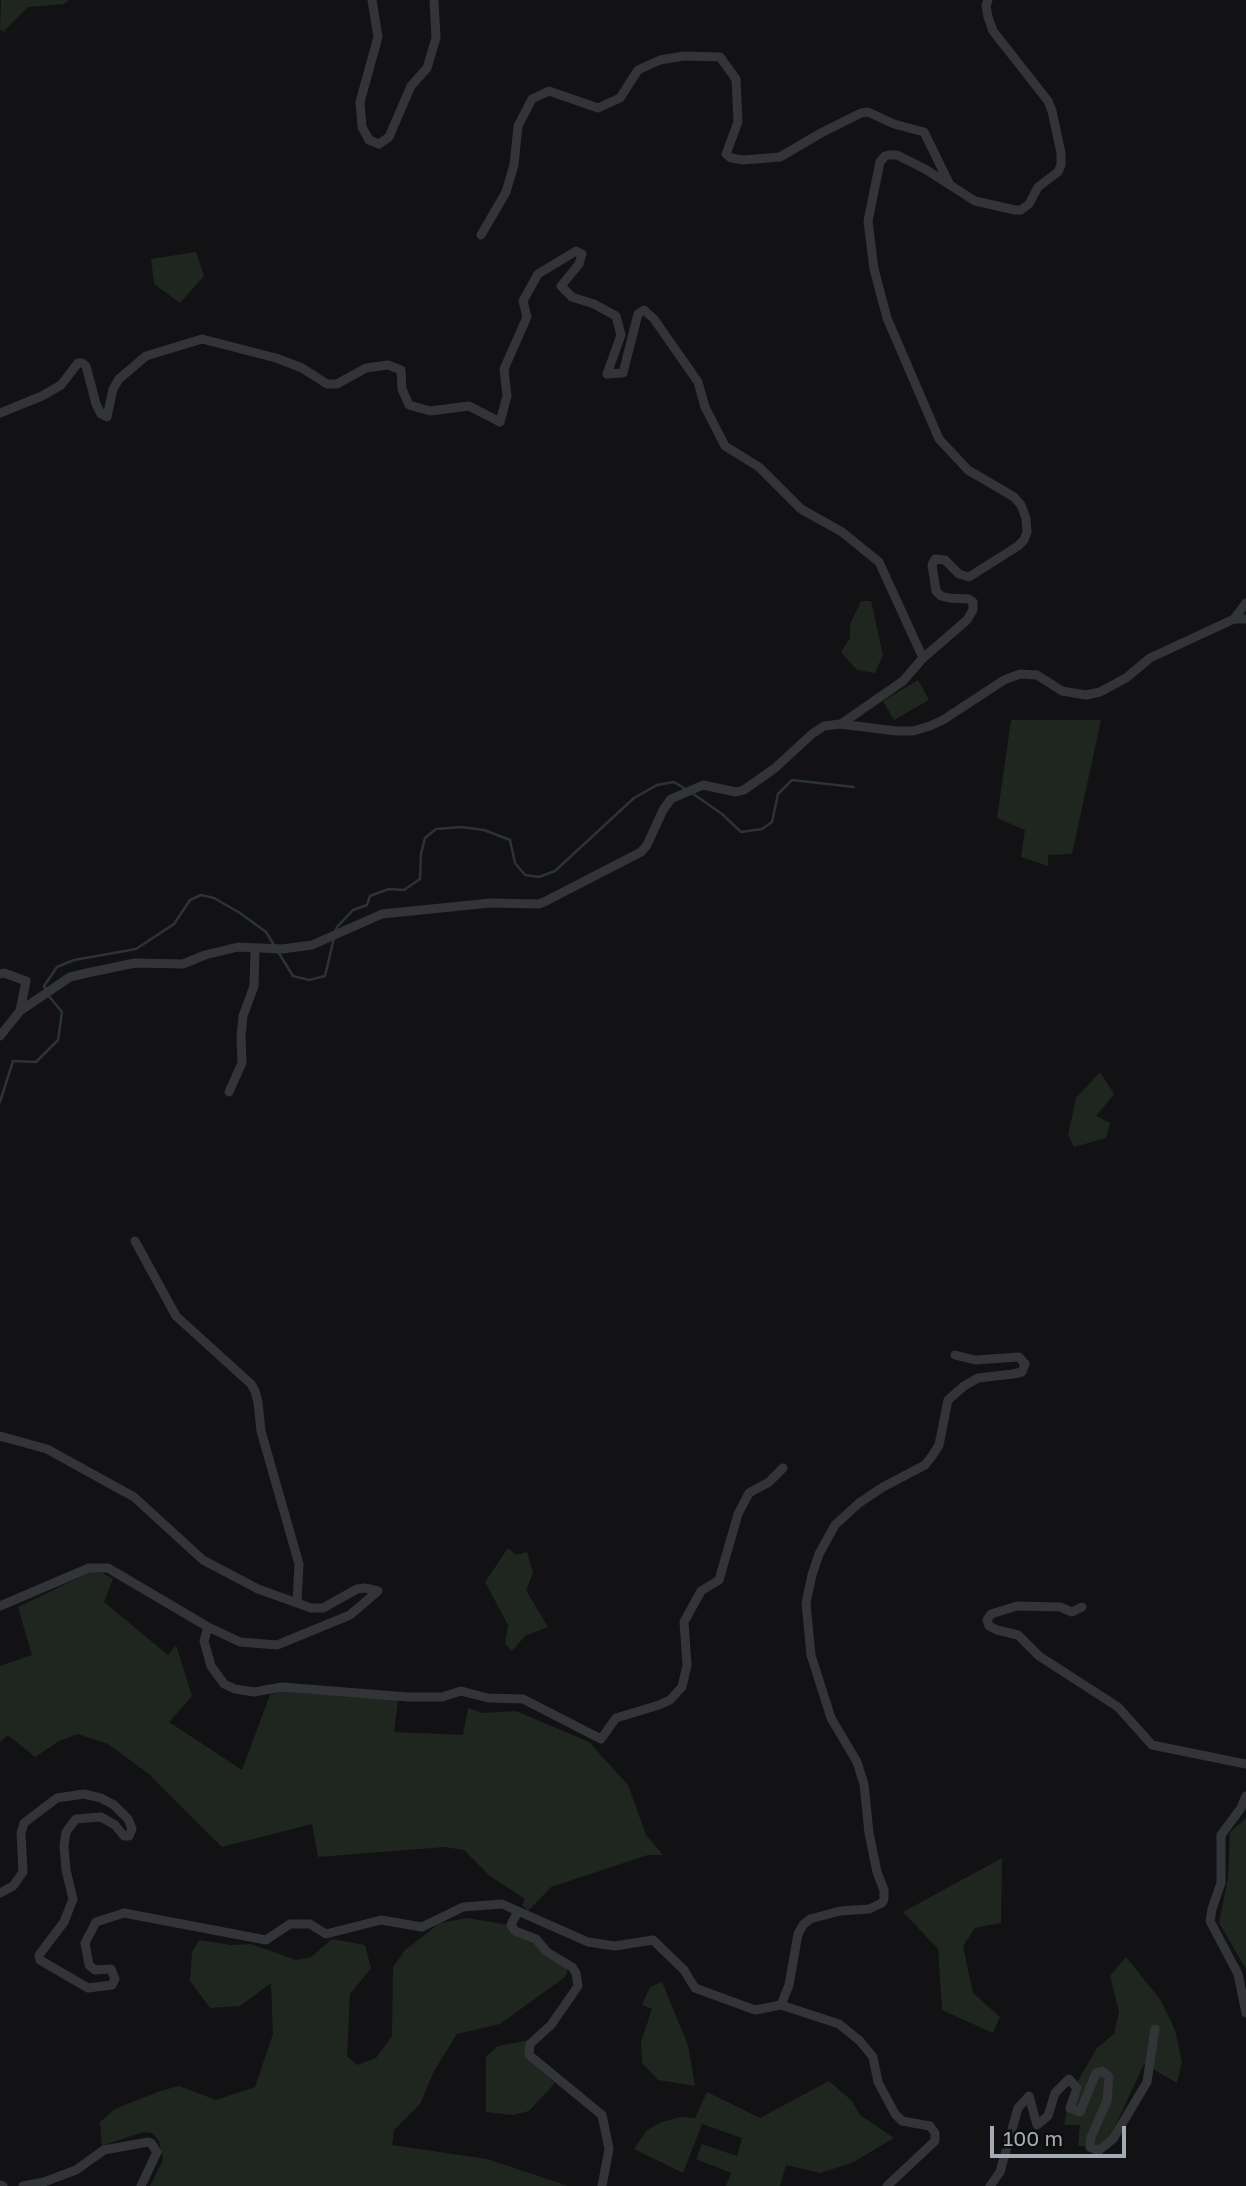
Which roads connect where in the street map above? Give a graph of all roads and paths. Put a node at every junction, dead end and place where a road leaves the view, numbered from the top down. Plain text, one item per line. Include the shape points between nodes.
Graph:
1 (372, 0) edge
2 (434, 0) edge
3 (988, 0) edge
4 (951, 186) junction
5 (481, 235) dead end
6 (0, 413) edge
7 (1246, 603) edge
8 (1234, 619) junction
9 (1246, 619) edge
10 (923, 659) junction
11 (840, 724) junction
12 (255, 948) junction
13 (0, 974) edge
14 (19, 1011) junction
15 (0, 1036) edge
16 (229, 1092) dead end
17 (135, 1241) dead end
18 (955, 1355) dead end
19 (0, 1436) edge
20 (783, 1468) dead end
21 (297, 1603) junction
22 (0, 1606) edge
23 (1082, 1606) dead end
24 (208, 1627) junction
25 (1246, 1764) edge
26 (1246, 1796) edge
27 (1243, 1805) edge
28 (0, 1893) edge
29 (518, 1911) junction
30 (781, 2005) junction
31 (1246, 2013) edge
32 (1155, 2028) dead end
33 (23, 2186) edge
34 (141, 2186) edge
35 (602, 2186) edge
36 (887, 2186) edge
37 (990, 2186) edge

1 - 2 street via 378,37 360,102 362,127 369,140 379,144 388,137 411,86 427,68 436,38
3 - 4 street via 993,31 1048,101 1061,164 1021,210 975,201
4 - 5 street via 924,132 868,112 780,157 731,158 726,154 738,122 736,79 720,57 684,56 638,70 620,98 598,108 549,91 532,99 518,126 506,192
4 - 10 street via 897,155 885,156 876,176 869,221 874,269 896,342 939,439 968,470 1014,496 1026,518 1027,532 1018,546 969,577 945,560 935,559 936,591 949,598 969,599 973,610
6 - 10 street via 61,385 82,363 96,404 107,417 119,379 146,356 202,339 276,358 327,384 337,384 366,368 388,365 401,370 409,405 430,411 470,406 500,422 506,396 504,369 527,317 523,302 538,274 576,251 582,254 579,264 561,286 572,297 616,316 621,335 607,374 623,373 638,314 644,310 698,382 725,446 759,467 801,509 842,532 879,562
7 - 8 street
8 - 9 street
8 - 11 street via 1150,658 1100,692 1062,691 1037,676 1020,674 943,720 913,731
10 - 11 street via 903,681
11 - 12 street via 812,733 744,790 703,785 671,799 641,852 539,904 490,903 382,914 312,945
12 - 14 street via 238,947 183,964 135,963 70,977
12 - 16 street via 254,986 243,1016 242,1063
13 - 14 street via 26,981
14 - 15 street
17 - 21 street via 176,1316 255,1391 261,1431 299,1564
18 - 30 street via 975,1360 1019,1357 1025,1364 1022,1372 978,1378 948,1400 932,1456 925,1465 859,1503 835,1525 812,1575 806,1603 811,1656 831,1718 857,1762 864,1784 884,1899 869,1909 840,1911 803,1925
19 - 21 street via 47,1449 134,1497 203,1560
20 - 24 street via 749,1493 738,1514 719,1580 701,1591 684,1622 687,1665 682,1687 670,1700 616,1718 601,1739 523,1699 461,1691 408,1698 282,1687 254,1692 235,1689 224,1684 211,1666 204,1641
21 - 24 street via 323,1608 358,1589 378,1591 350,1615 277,1645 240,1642
22 - 24 street via 89,1568 108,1568
23 - 25 street via 1072,1612 1060,1607 1017,1606 991,1614 987,1620 997,1630 1018,1635 1039,1656 1118,1707 1152,1745
26 - 27 street
27 - 31 street via 1221,1835 1221,1883 1210,1922 1238,1974
28 - 29 street via 13,1886 23,1872 24,1824 57,1798 84,1794 114,1805 132,1829 124,1836 101,1817 76,1819 66,1832 66,1870 73,1899 64,1922 39,1955 40,1960 88,1988 112,1985 116,1979 111,1969 96,1970 89,1965 85,1943 96,1922 124,1913 266,1940 290,1924 310,1924 326,1934 381,1920 422,1927 463,1907 502,1904
29 - 30 street via 588,1942 615,1946 653,1940 684,1970 695,1989 755,2010
29 - 35 street via 511,1925 515,1931 536,1939 576,1973 578,1986 551,2025 530,2044 529,2055 602,2115 609,2149
30 - 36 street via 839,2024 860,2041 873,2057 878,2081 895,2114 902,2121 930,2126 935,2133 935,2141
32 - 37 street via 1147,2082 1113,2139 1098,2151 1090,2147 1107,2101 1109,2077 1096,2073 1080,2112 1070,2108 1077,2088 1069,2079 1055,2093 1048,2116 1037,2124 1029,2096 1018,2108 1000,2172
33 - 34 street via 76,2171 104,2150 148,2142 156,2152

